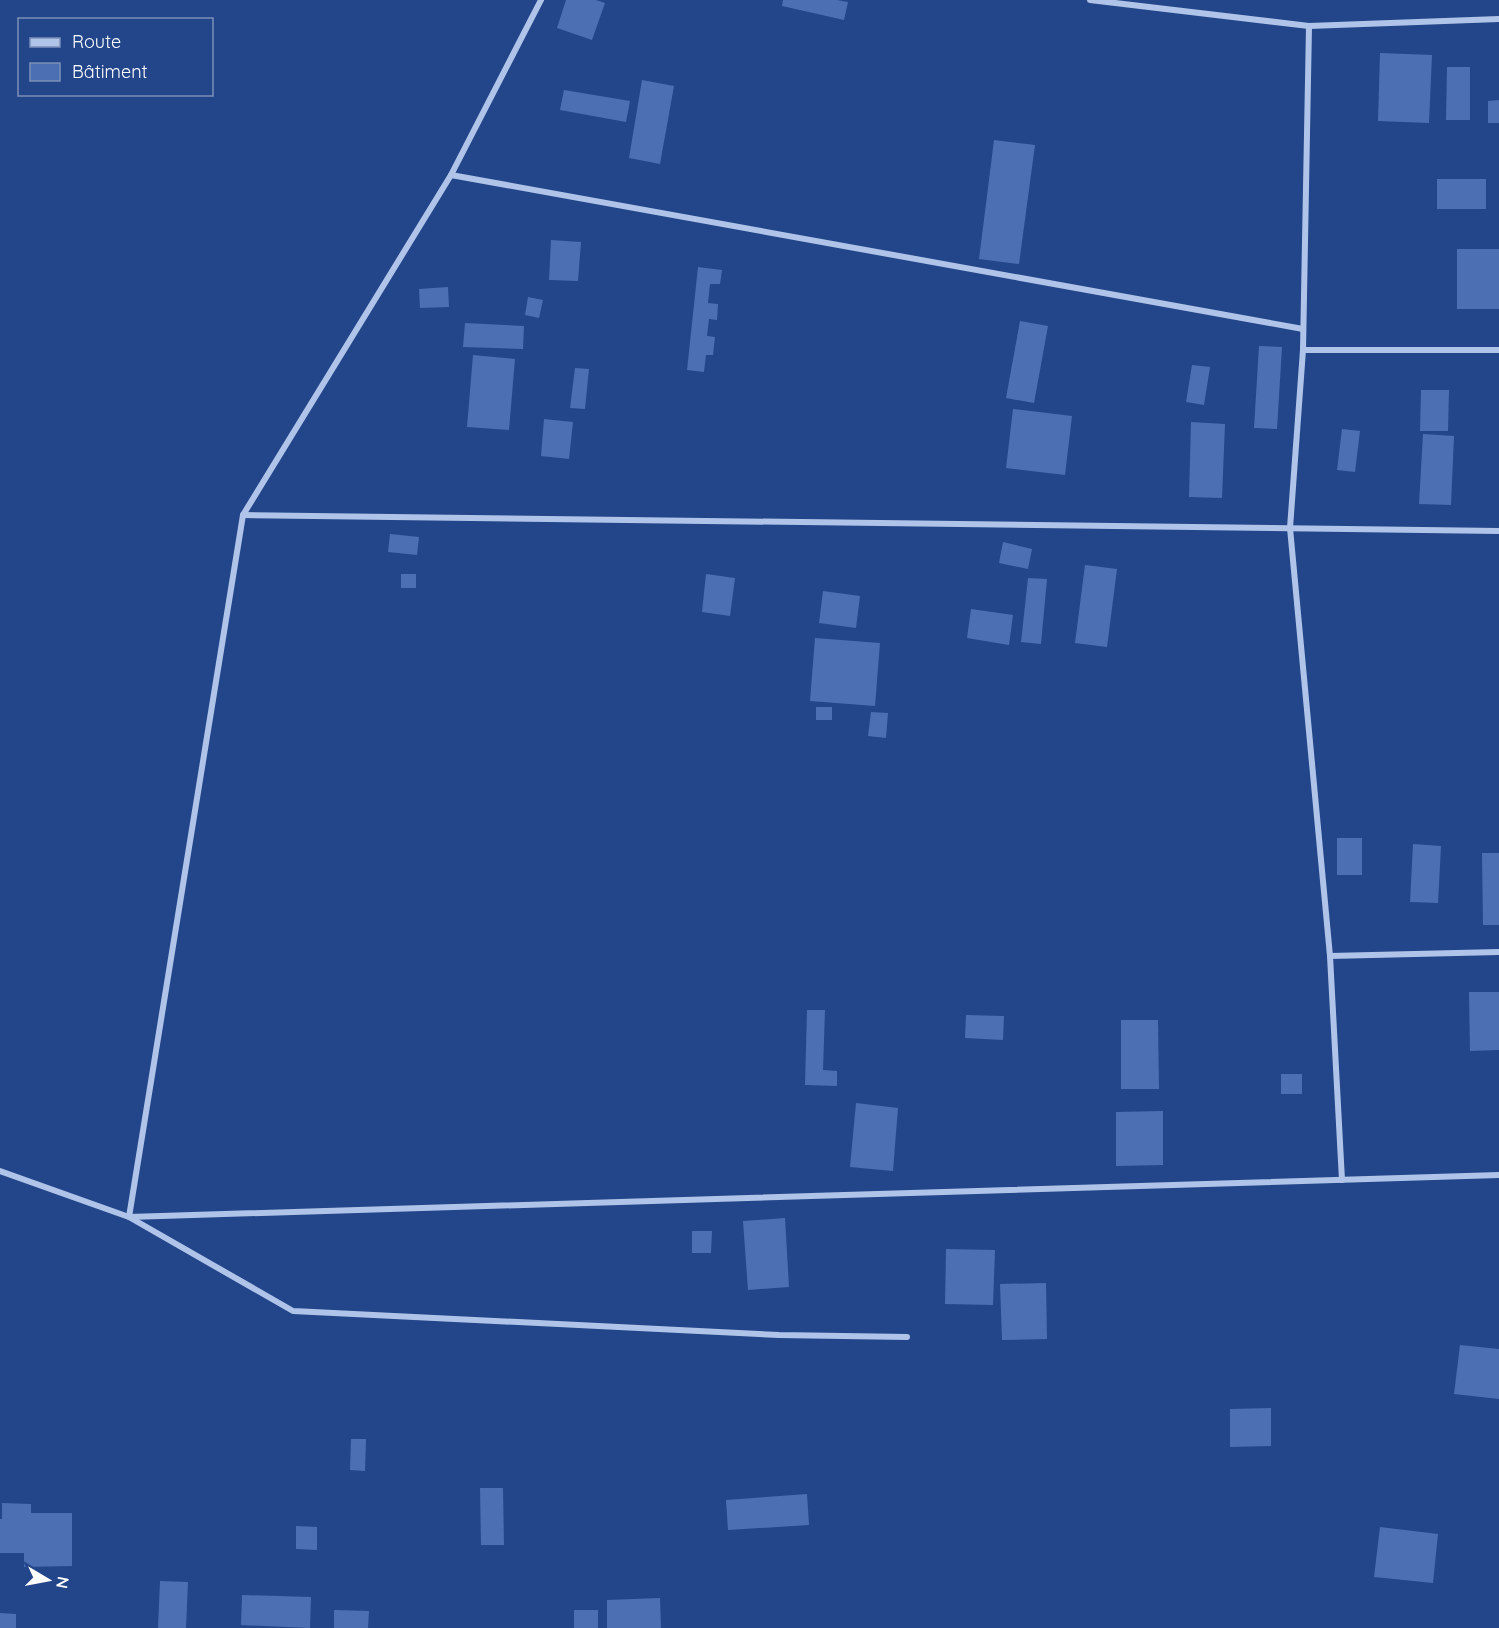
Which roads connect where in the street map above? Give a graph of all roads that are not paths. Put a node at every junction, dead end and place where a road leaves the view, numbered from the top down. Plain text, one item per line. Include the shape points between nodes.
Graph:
1 (541, 0) edge
2 (1090, 0) edge
3 (1499, 19) edge
4 (1309, 26) junction
5 (451, 175) junction
6 (1303, 329) junction
7 (1303, 350) junction
8 (1499, 350) edge
9 (243, 515) junction
10 (1290, 528) junction
11 (1499, 531) edge
12 (1499, 952) edge
13 (1330, 956) junction
14 (0, 1171) edge
15 (1499, 1175) edge
16 (1342, 1180) junction
17 (129, 1216) junction
18 (907, 1337) dead end

1 - 5 street
2 - 4 street
3 - 4 street
4 - 6 street
5 - 6 street
5 - 9 street
6 - 7 street
7 - 8 street
7 - 10 street
9 - 10 street
9 - 17 street
10 - 11 street
10 - 13 street
12 - 13 street
13 - 16 street
14 - 17 street
15 - 16 street
16 - 17 street
17 - 18 street via 293,1311 779,1335

